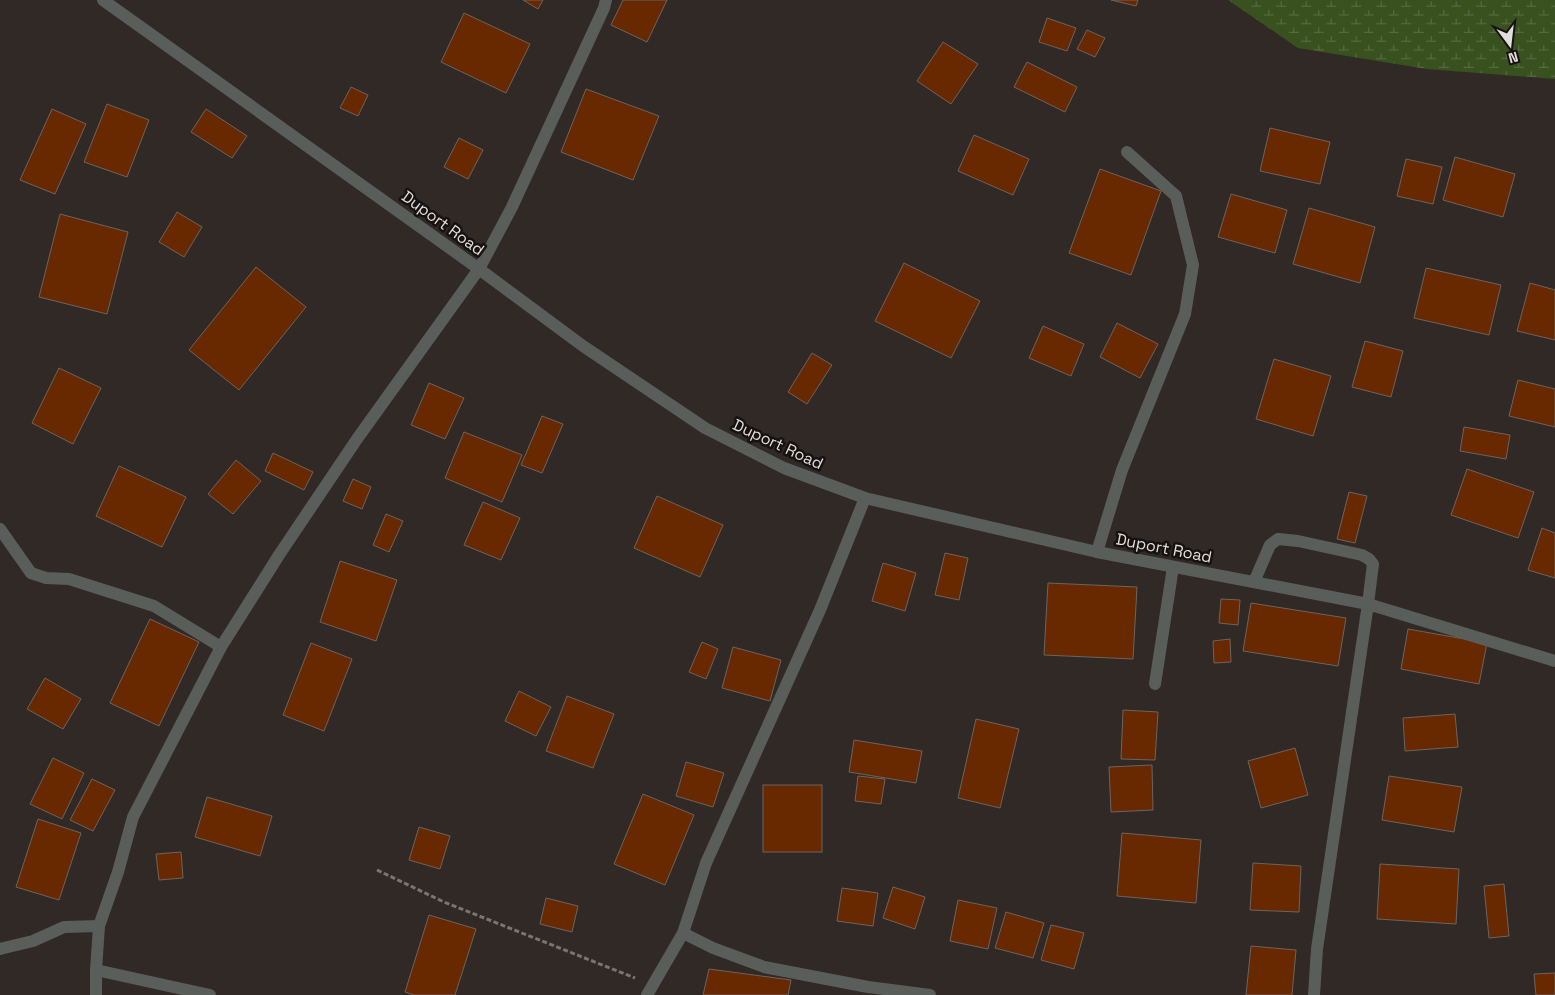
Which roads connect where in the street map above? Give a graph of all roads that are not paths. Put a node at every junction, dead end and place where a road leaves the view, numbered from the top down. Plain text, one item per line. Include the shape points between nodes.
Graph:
1 (606, 0) edge
2 (106, 1) edge
3 (1127, 152) dead end
4 (479, 269) junction
5 (865, 498) junction
6 (0, 528) edge
7 (1097, 552) junction
8 (1173, 567) junction
9 (1254, 582) junction
10 (1368, 604) junction
11 (221, 648) junction
12 (1555, 661) edge
13 (1155, 684) dead end
14 (98, 926) junction
15 (683, 933) junction
16 (0, 948) edge
17 (96, 970) junction
18 (649, 990) edge
19 (96, 995) edge
20 (210, 995) edge
21 (930, 995) edge
22 (1314, 995) edge

1 - 4 street via 512,207
2 - 4 street, Duport Road
3 - 7 street via 1176,196 1192,264 1185,314 1122,470
4 - 5 street, Duport Road via 583,346 705,428 784,468
4 - 11 street via 357,439
5 - 7 street, Duport Road
5 - 15 street via 820,610 706,864
6 - 11 street via 31,573 46,578 69,579 154,606
7 - 8 street, Duport Road
8 - 9 street, Duport Road
8 - 13 street
9 - 10 street, Duport Road
9 - 10 street via 1270,545 1278,539 1298,541 1369,559 1373,564
10 - 12 street, Duport Road
10 - 22 street via 1316,949
11 - 14 street via 133,817 118,872
14 - 16 street via 64,927 33,941
14 - 17 street
15 - 18 street
15 - 21 street via 764,967
17 - 19 street
17 - 20 street

